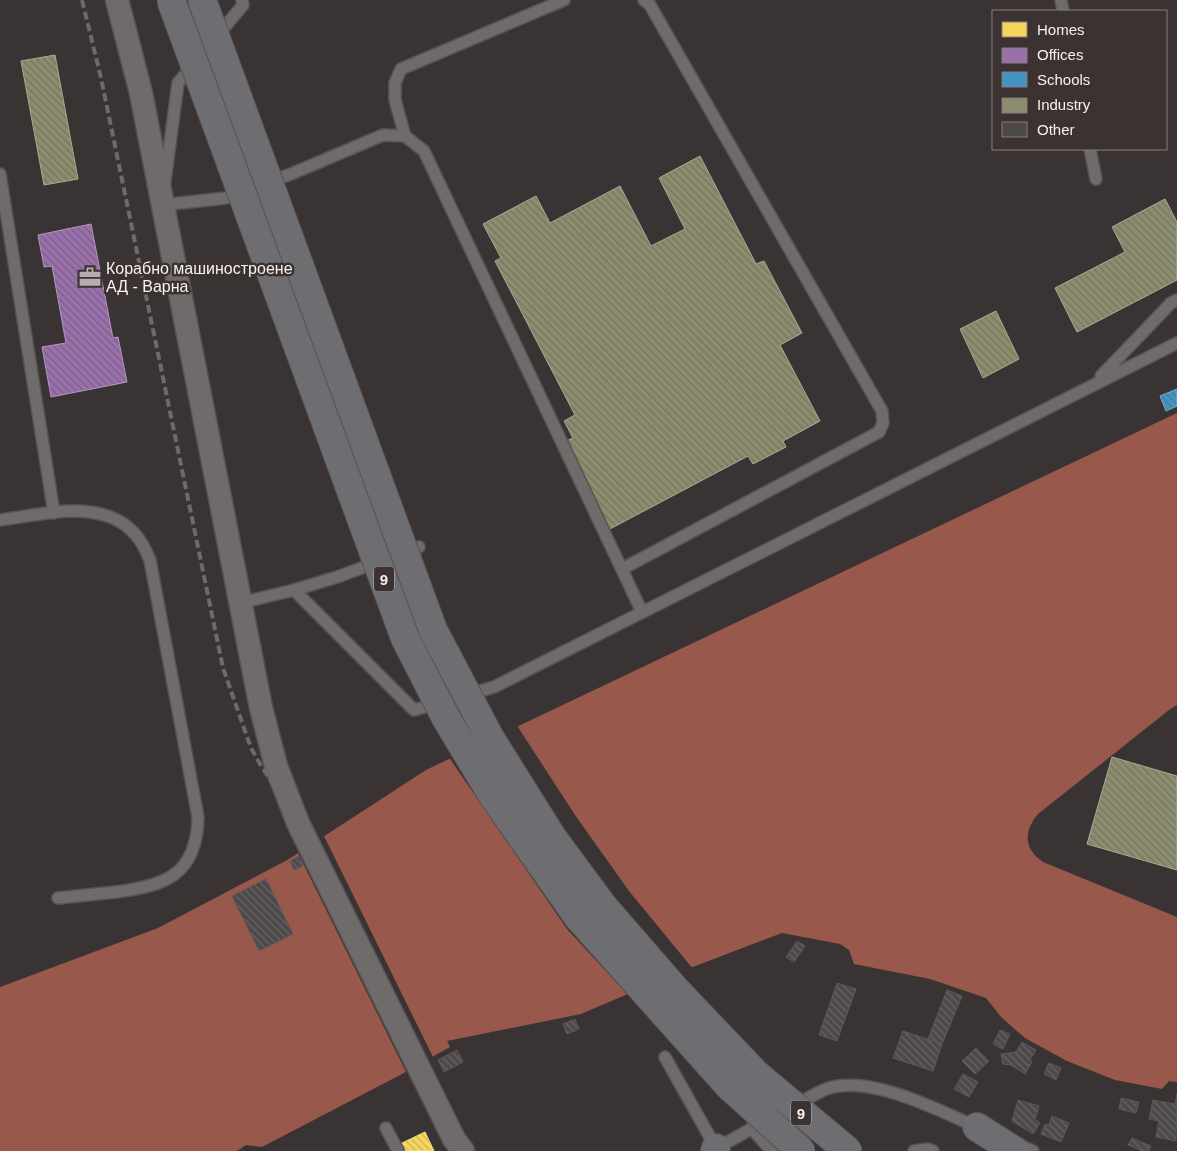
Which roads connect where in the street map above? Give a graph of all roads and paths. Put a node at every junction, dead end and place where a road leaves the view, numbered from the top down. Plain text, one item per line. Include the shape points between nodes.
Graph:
1 (117, 0) edge
2 (171, 0) edge
3 (202, 0) edge
4 (242, 0) edge
5 (564, 0) edge
6 (644, 0) edge
7 (406, 136) junction
8 (1090, 150) edge
9 (0, 174) edge
10 (1096, 179) dead end
11 (162, 205) junction
12 (1177, 300) edge
13 (1177, 343) edge
14 (1095, 383) junction
15 (54, 513) junction
16 (0, 520) edge
17 (419, 547) dead end
18 (622, 569) junction
19 (294, 590) junction
20 (240, 603) junction
21 (642, 612) junction
22 (58, 898) dead end
23 (665, 1057) dead end
24 (977, 1127) junction
25 (386, 1128) dead end
26 (751, 1128) junction
27 (714, 1150) edge
28 (398, 1151) edge
29 (463, 1151) edge
30 (772, 1151) edge
31 (801, 1151) edge
32 (848, 1151) edge
33 (914, 1151) edge
34 (933, 1151) edge
35 (1015, 1151) edge
36 (1032, 1151) edge

1 - 11 street via 141,93
2 - 31 highway, 9, bridge via 406,638 447,720 493,796 578,917 728,1085
3 - 32 highway, 9, bridge via 433,630 490,738 552,837 603,906 675,989 756,1074
4 - 11 lane via 243,5 178,83
5 - 7 lane via 401,69 395,84 395,100
6 - 18 lane via 650,5 877,402 883,423 879,432
7 - 11 lane via 382,135 226,198
7 - 18 lane via 424,151
8 - 10 lane
9 - 15 lane
11 - 20 street
12 - 14 lane
13 - 14 lane
14 - 21 lane
15 - 16 lane
15 - 22 lane via 83,510 106,515 127,526 141,542 150,560 198,817 198,835 192,852 171,877 141,889
17 - 19 lane
18 - 21 lane
19 - 20 lane
19 - 21 lane via 414,710 494,687
20 - 29 street via 268,740 298,823 454,1139
23 - 27 lane
24 - 26 lane via 898,1094 843,1086 828,1089
24 - 35 highway
24 - 36 lane
25 - 28 lane
26 - 27 lane
26 - 30 lane
33 - 34 lane

